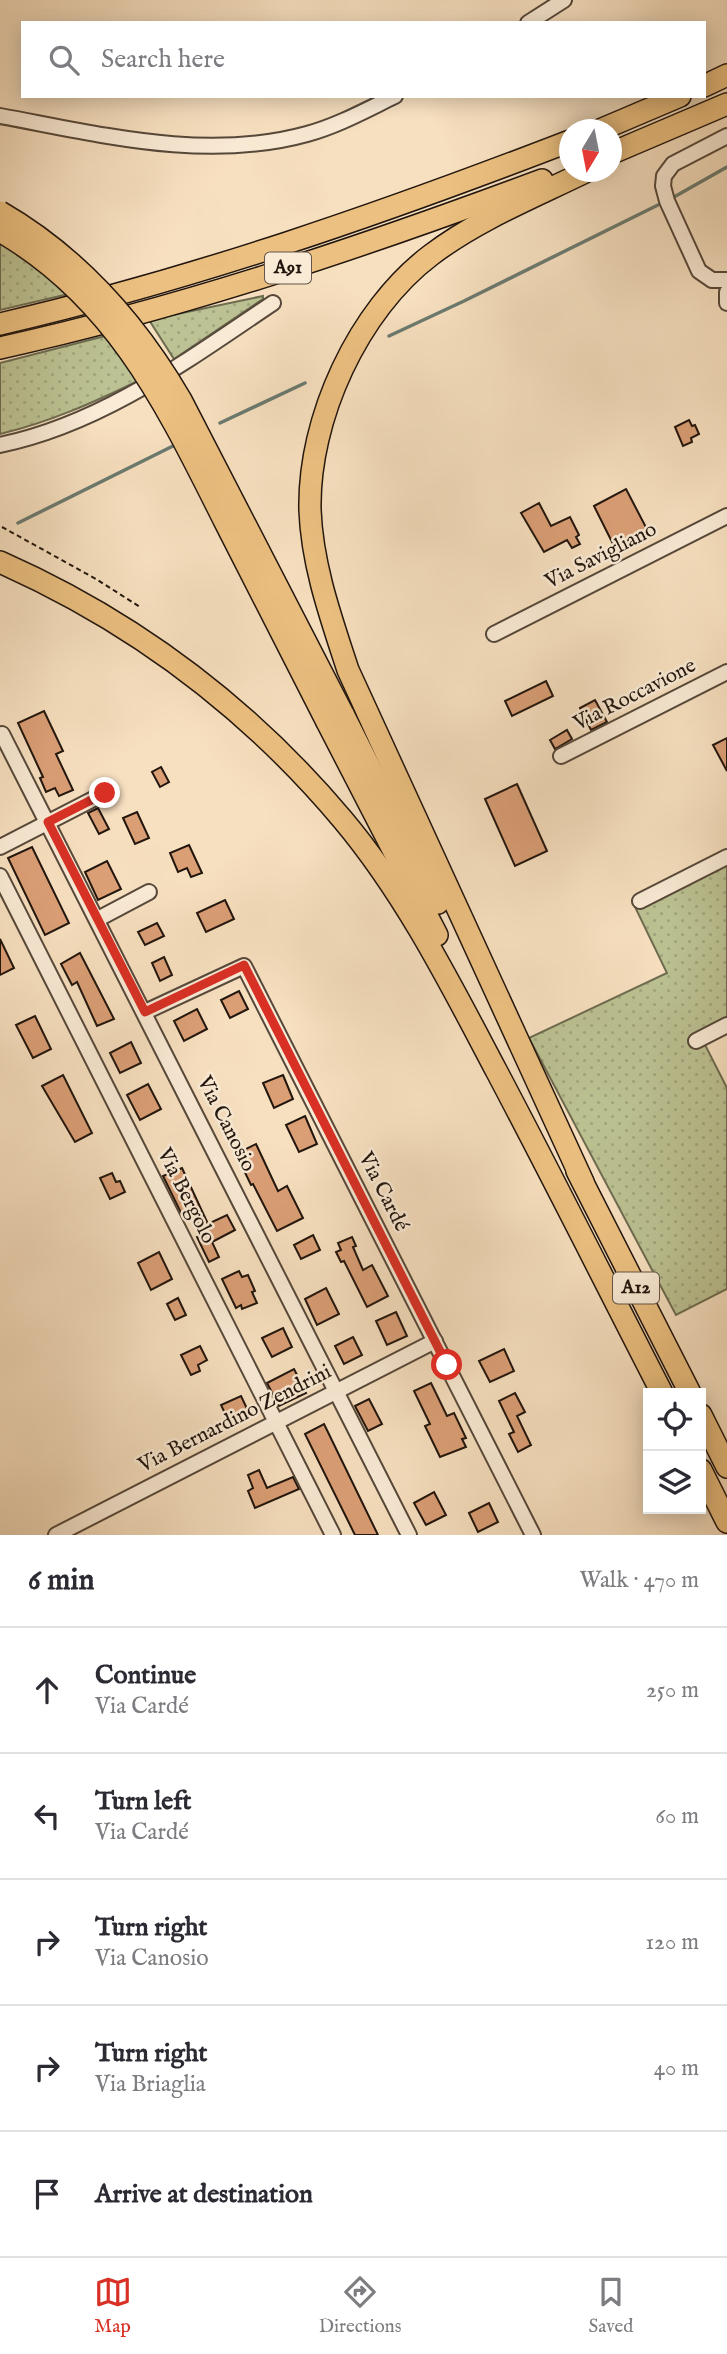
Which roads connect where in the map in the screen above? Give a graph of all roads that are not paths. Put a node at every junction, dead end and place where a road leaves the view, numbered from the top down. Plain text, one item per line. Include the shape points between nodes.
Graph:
1 (564, 0) edge
2 (531, 21) edge
3 (727, 75) edge
4 (706, 85) edge
5 (391, 98) edge
6 (675, 98) edge
7 (727, 104) edge
8 (0, 116) edge
9 (622, 121) edge
10 (727, 136) edge
11 (559, 145) edge
12 (622, 151) edge
13 (559, 174) edge
14 (565, 182) edge
15 (0, 212) edge
16 (0, 231) edge
17 (727, 280) edge
18 (727, 292) edge
19 (273, 303) dead end
20 (727, 303) edge
21 (0, 324) edge
22 (0, 348) edge
23 (0, 445) edge
24 (727, 516) edge
25 (0, 562) edge
26 (494, 634) dead end
27 (727, 672) edge
28 (335, 718) junction
29 (2, 734) dead end
30 (561, 756) dead end
31 (105, 793) dead end
32 (48, 822) junction
33 (0, 847) edge
34 (727, 857) edge
35 (0, 876) edge
36 (149, 891) dead end
37 (640, 901) dead end
38 (98, 919) junction
39 (145, 1012) junction
40 (727, 1025) edge
41 (696, 1041) dead end
42 (583, 1182) junction
43 (562, 1196) junction
44 (435, 1341) junction
45 (659, 1388) edge
46 (687, 1388) edge
47 (337, 1390) junction
48 (277, 1422) junction
49 (706, 1425) edge
50 (727, 1467) edge
51 (706, 1480) edge
52 (727, 1522) edge
53 (56, 1535) edge
54 (333, 1535) edge
55 (409, 1535) edge
56 (533, 1535) edge

1 - 2 street
3 - 4 highway
5 - 8 street via 309,134 246,145 151,142
6 - 9 highway
7 - 12 highway
10 - 17 street via 673,164 663,186 699,271 712,281
11 - 21 highway, A91 via 272,248 74,307
13 - 22 highway, A91 via 344,252 119,319
14 - 42 highway via 447,243 386,298 355,345 331,399 318,439 310,510 323,591 348,670
15 - 28 highway, bridge via 78,268 150,351 181,400
16 - 28 highway, bridge via 81,293 143,370
18 - 20 street
19 - 23 street via 131,394 59,428
24 - 26 street, Via Savigliano
25 - 43 highway via 100,612 178,664 245,718 344,821 398,894
27 - 30 street, Via Roccavione
28 - 42 highway
28 - 43 highway
29 - 32 street, Via Canosio
31 - 32 street
32 - 33 street
32 - 38 street, Via Canosio
34 - 37 street
35 - 48 street, Via Bergolo
36 - 38 street
38 - 39 street, Via Canosio
39 - 44 street, Via Cardé via 244,965
39 - 47 street, Via Canosio
40 - 41 street
42 - 46 highway, A12
43 - 45 highway, A12
44 - 47 street, Via Bernardino Zendrini
44 - 56 street, Via Cardé
47 - 48 street, Via Bernardino Zendrini
47 - 55 street, Via Canosio
48 - 53 street, Via Bernardino Zendrini
48 - 54 street, Via Bergolo
49 - 50 highway
51 - 52 highway

